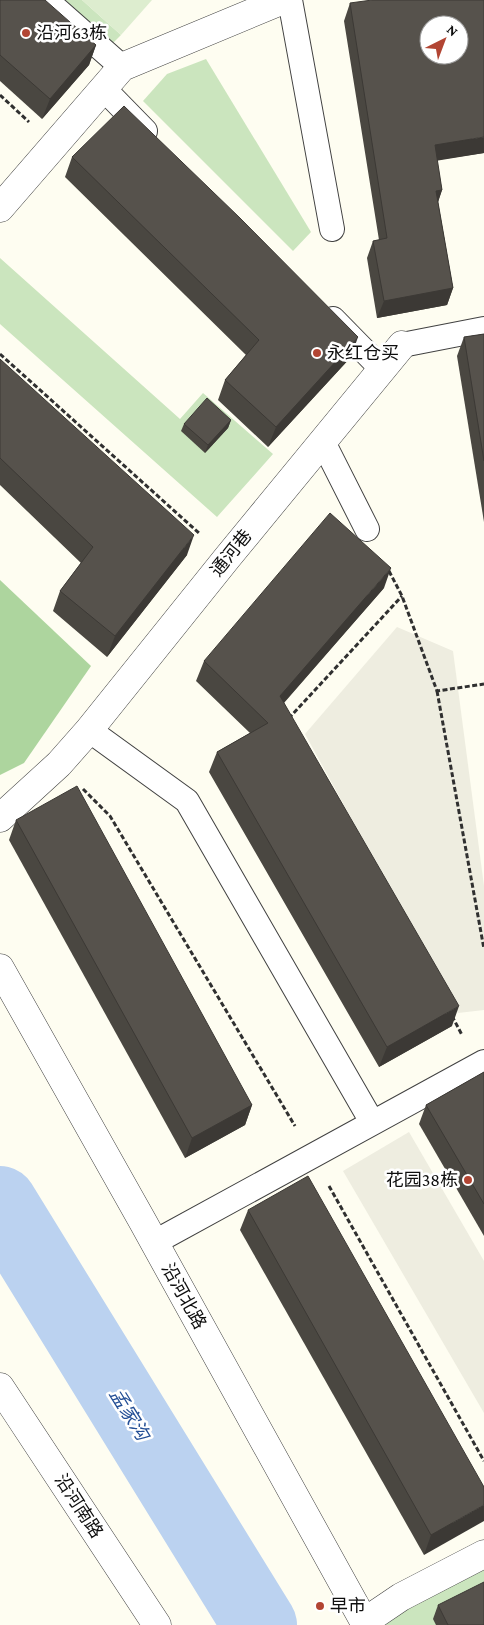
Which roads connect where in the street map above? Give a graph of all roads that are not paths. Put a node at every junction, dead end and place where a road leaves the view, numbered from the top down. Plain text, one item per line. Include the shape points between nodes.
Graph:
1 (46, 0) edge
2 (282, 0) edge
3 (290, 0) edge
4 (122, 67) junction
5 (103, 88) junction
6 (158, 144) edge
7 (0, 208) edge
8 (332, 229) dead end
9 (319, 306) edge
10 (484, 329) edge
11 (402, 345) joint
12 (382, 369) junction
13 (323, 442) junction
14 (366, 528) dead end
15 (89, 730) junction
16 (0, 818) edge
17 (0, 968) edge
18 (481, 1064) edge
19 (372, 1122) junction
20 (154, 1242) junction
21 (0, 1387) edge
22 (484, 1554) edge
23 (365, 1624) edge
24 (157, 1625) edge

1 - 4 lane
2 - 4 street
3 - 8 lane
4 - 5 street
5 - 6 lane
5 - 7 street
9 - 12 lane
10 - 11 lane, 通河巷
11 - 12 street, 通河巷
12 - 13 street, 通河巷
13 - 14 lane
13 - 15 street, 通河巷
15 - 16 street, 通河巷
15 - 19 lane via 187,801
17 - 20 street, 沿河北路
18 - 19 lane
19 - 20 lane
20 - 23 street, 沿河北路
21 - 24 street, 沿河南路
22 - 23 street via 401,1597

